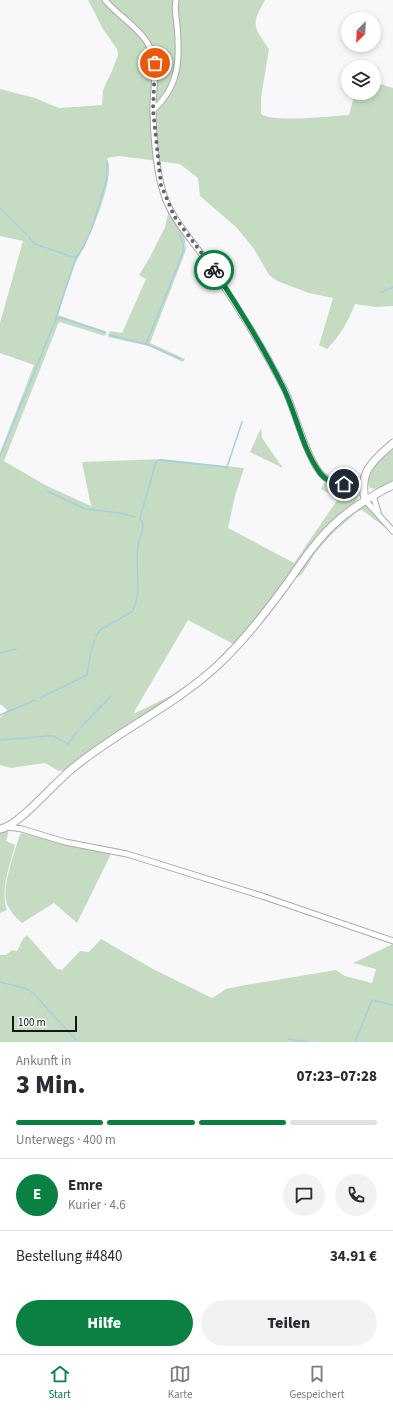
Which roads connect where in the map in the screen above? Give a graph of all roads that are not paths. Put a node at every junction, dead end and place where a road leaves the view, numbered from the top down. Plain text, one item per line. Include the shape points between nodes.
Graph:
1 (105, 0) edge
2 (176, 0) edge
3 (153, 110) junction
4 (393, 443) edge
5 (363, 483) junction
6 (393, 485) edge
7 (372, 495) junction
8 (365, 500) junction
9 (378, 513) junction
10 (393, 531) edge
11 (17, 822) junction
12 (8, 827) junction
13 (0, 829) edge
14 (22, 829) junction
15 (393, 941) edge

1 - 3 street via 151,48 155,68
2 - 3 street via 179,55 175,78 168,92
3 - 5 street via 161,185 174,216 224,286 254,334 284,388 320,473 336,483
4 - 5 main road via 370,465
5 - 7 main road
5 - 8 main road
6 - 7 main road
7 - 8 main road
7 - 9 street
8 - 9 street
8 - 11 main road via 351,509 324,534 254,626 218,665 179,698 106,743 73,768
9 - 10 street
11 - 12 main road
11 - 14 street
12 - 13 main road
12 - 14 street
14 - 15 street via 64,842 127,854 262,896

